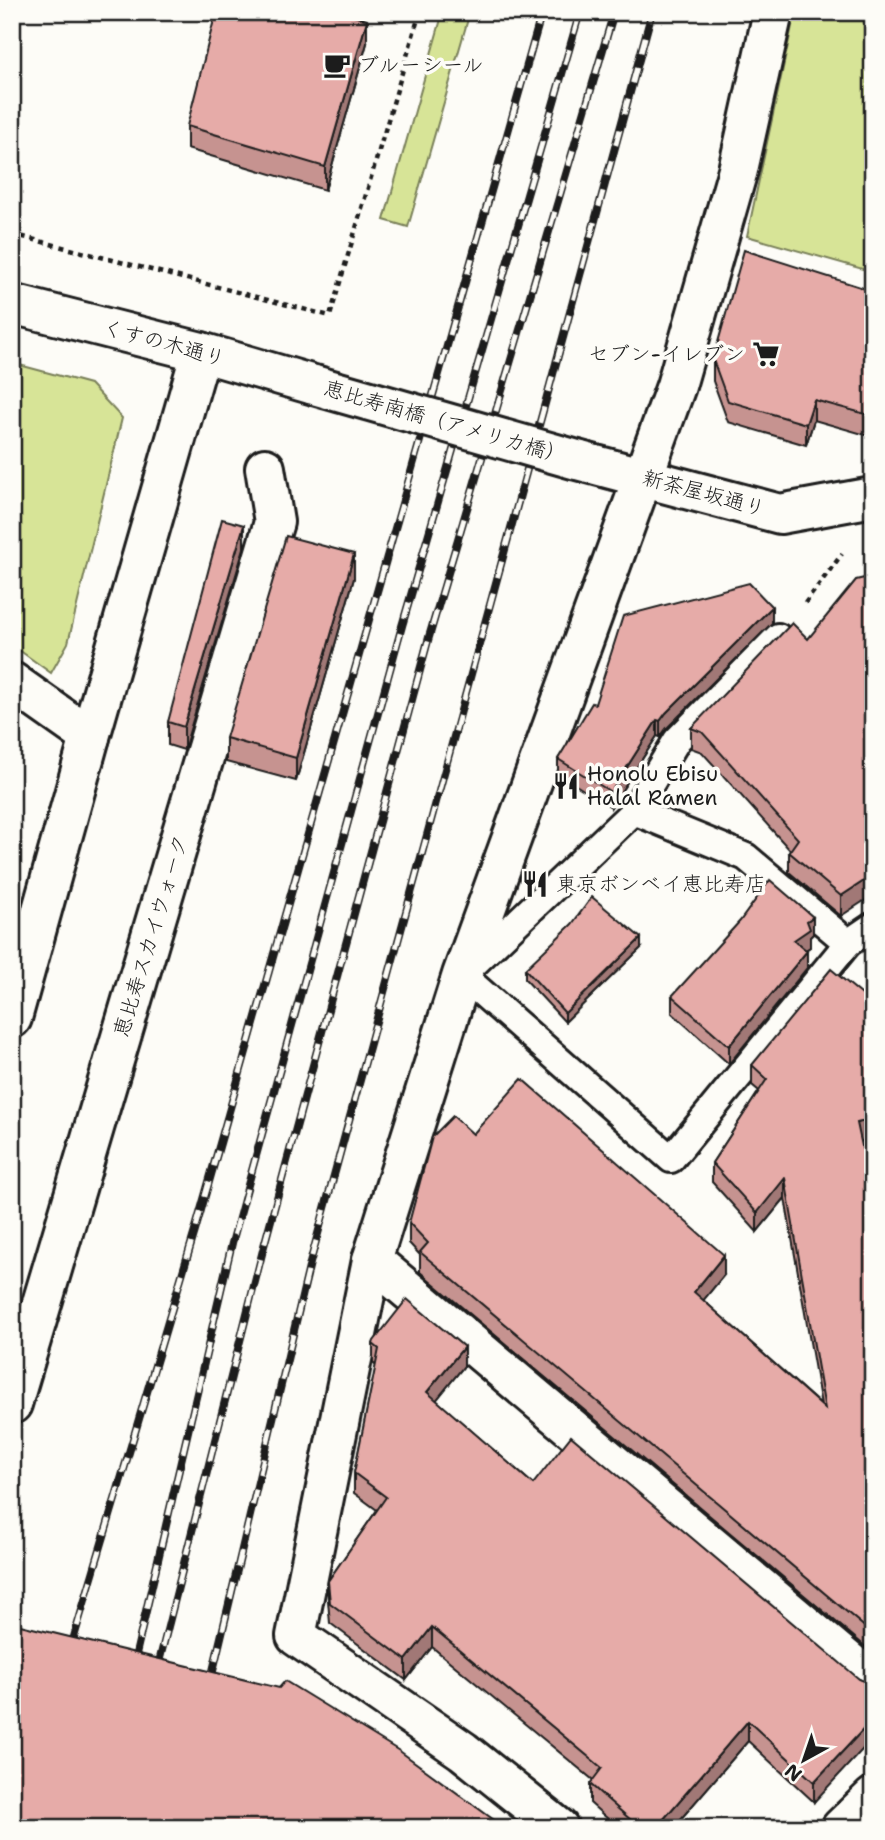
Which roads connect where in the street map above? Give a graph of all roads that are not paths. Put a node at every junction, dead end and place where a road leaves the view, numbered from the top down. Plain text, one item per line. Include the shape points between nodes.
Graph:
1 (773, 12) edge
2 (12, 304) edge
3 (201, 352) junction
4 (314, 385) joint
5 (577, 460) joint
6 (265, 468) dead end
7 (642, 477) junction
8 (861, 499) edge
9 (778, 637) edge
10 (12, 682) edge
11 (90, 737) junction
12 (634, 811) junction
13 (873, 926) edge
14 (848, 943) junction
15 (462, 975) junction
16 (12, 1018) edge
17 (372, 1260) junction
18 (12, 1404) edge
19 (873, 1682) edge
20 (873, 1797) edge
21 (559, 1828) edge
22 (841, 1828) edge

1 - 7 street via 738,170 676,386
2 - 3 street, くすの木通り
3 - 4 street, くすの木通り
3 - 11 street
4 - 5 street, 恵比寿南橋（アメリカ橋）, bridge
5 - 7 street, 新茶屋坂通り
6 - 18 street, 恵比寿スカイウォーク via 274,522
7 - 8 street, 新茶屋坂通り via 780,514
7 - 15 street
9 - 12 lane via 677,740
10 - 11 street
11 - 16 street
12 - 14 lane via 746,857
12 - 15 lane
13 - 14 lane
14 - 15 lane via 671,1159
15 - 17 street
17 - 19 street
17 - 21 street via 296,1636 463,1751
20 - 22 street

